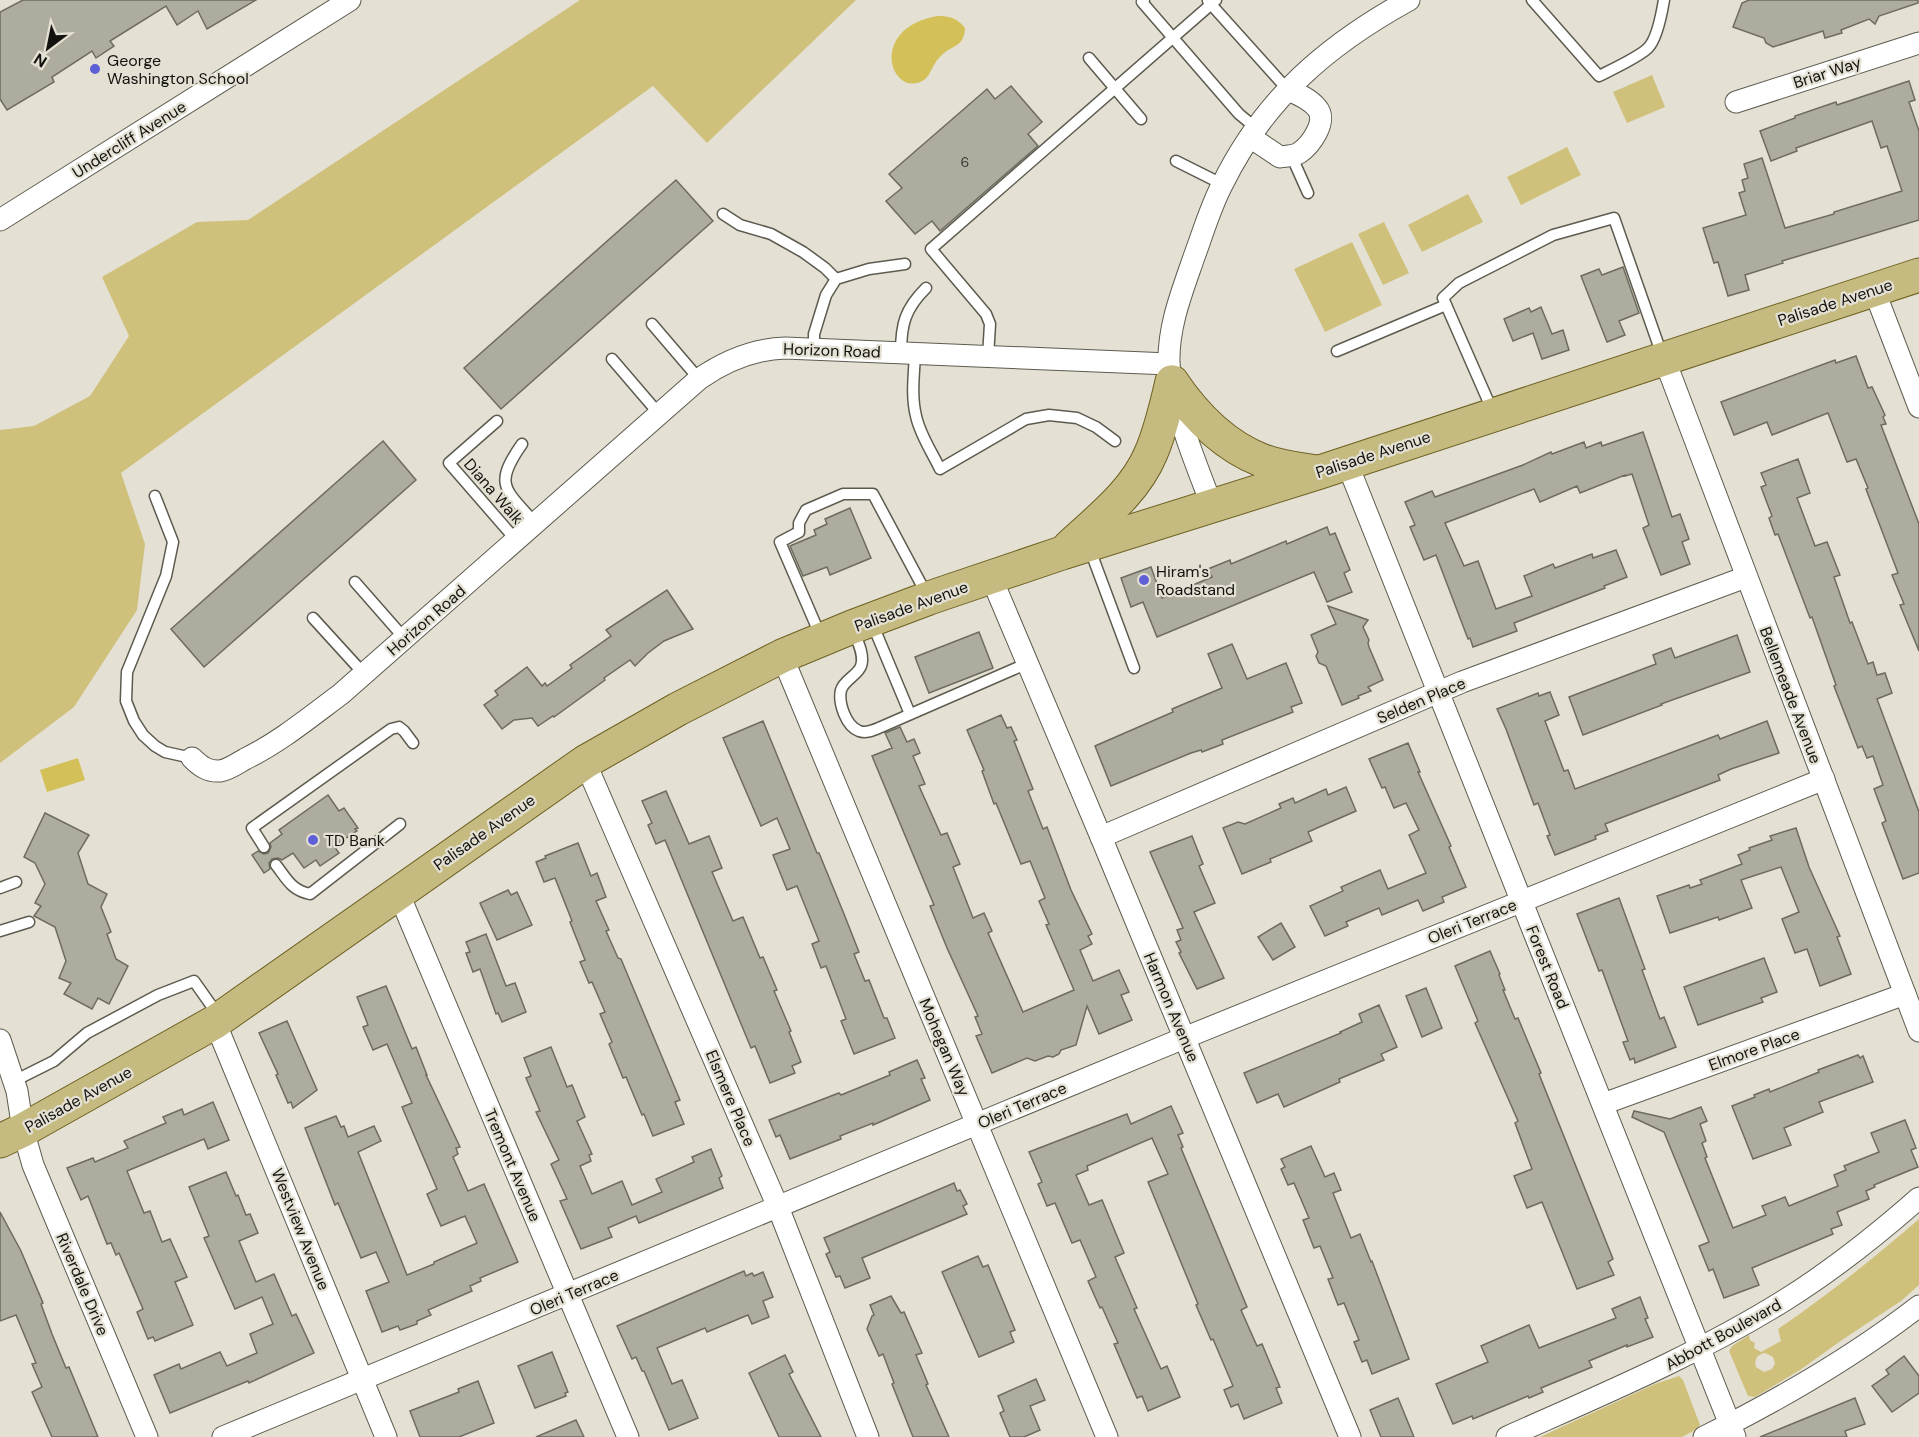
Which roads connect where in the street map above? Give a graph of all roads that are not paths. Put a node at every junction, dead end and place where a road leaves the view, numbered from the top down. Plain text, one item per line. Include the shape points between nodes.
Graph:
1 (1144, 0) edge
2 (1409, 0) edge
3 (1532, 0) edge
4 (1664, 0) edge
5 (1211, 1) edge
6 (343, 2) edge
7 (1173, 38) junction
8 (1919, 43) edge
9 (1089, 58) dead end
10 (1115, 88) junction
11 (1288, 90) junction
12 (1736, 102) dead end
13 (1141, 119) dead end
14 (1253, 133) junction
15 (1291, 155) junction
16 (1176, 161) dead end
17 (1222, 184) junction
18 (1308, 193) dead end
19 (723, 214) dead end
20 (0, 220) edge
21 (905, 264) dead end
22 (1919, 275) edge
23 (836, 279) junction
24 (926, 288) dead end
25 (1874, 290) junction
26 (1446, 305) junction
27 (652, 324) dead end
28 (814, 348) junction
29 (1337, 351) dead end
30 (908, 354) junction
31 (988, 357) junction
32 (1664, 358) junction
33 (612, 359) dead end
34 (1171, 373) junction
35 (699, 380) junction
36 (1919, 407) edge
37 (1494, 414) junction
38 (660, 415) junction
39 (497, 420) dead end
40 (1115, 441) dead end
41 (522, 444) dead end
42 (1332, 468) junction
43 (154, 496) dead end
44 (1212, 506) junction
45 (535, 523) junction
46 (516, 540) junction
47 (1075, 549) junction
48 (992, 577) junction
49 (1746, 577) junction
50 (355, 582) dead end
51 (929, 597) junction
52 (314, 618) dead end
53 (862, 623) junction
54 (405, 639) junction
55 (822, 639) junction
56 (782, 656) junction
57 (1028, 663) junction
58 (1134, 668) dead end
59 (364, 674) junction
60 (1439, 692) junction
61 (910, 714) junction
62 (413, 743) dead end
63 (192, 758) joint
64 (585, 762) junction
65 (1824, 780) junction
66 (400, 824) dead end
67 (1101, 837) junction
68 (264, 847) dead end
69 (276, 865) dead end
70 (16, 882) dead end
71 (0, 888) edge
72 (398, 892) junction
73 (1522, 901) junction
74 (29, 922) dead end
75 (0, 931) edge
76 (1905, 994) junction
77 (218, 1020) junction
78 (1919, 1031) edge
79 (1184, 1038) junction
80 (0, 1040) edge
81 (14, 1082) junction
82 (1603, 1104) junction
83 (977, 1124) junction
84 (11, 1136) edge
85 (1919, 1198) edge
86 (778, 1207) junction
87 (568, 1294) junction
88 (1919, 1306) edge
89 (1700, 1347) junction
90 (363, 1380) junction
91 (1733, 1431) edge
92 (147, 1437) edge
93 (223, 1437) edge
94 (386, 1437) edge
95 (627, 1437) edge
96 (868, 1437) edge
97 (1107, 1437) edge
98 (1350, 1437) edge
99 (1507, 1437) edge
100 (1704, 1437) edge

1 - 7 lane
2 - 11 street via 1341,42
3 - 4 lane via 1599,76 1648,48 1661,20
5 - 7 lane
5 - 11 lane
6 - 20 street, Undercliff Avenue
7 - 10 lane
7 - 14 lane
8 - 12 street, Briar Way
9 - 10 lane
10 - 13 lane
10 - 31 lane via 931,249 986,314 990,324
11 - 14 street
11 - 15 street via 1318,108 1321,117 1315,137 1298,154
14 - 15 street via 1280,157
14 - 17 street
15 - 18 lane
16 - 17 lane
17 - 34 street via 1178,302 1172,329
19 - 23 lane via 803,252
21 - 23 lane
22 - 25 main road, Palisade Avenue
23 - 28 lane via 826,295 814,334
24 - 30 lane via 915,299 903,323
25 - 32 main road, Palisade Avenue
25 - 36 street
26 - 29 lane
26 - 32 lane via 1443,298 1459,283 1553,235 1614,219
26 - 37 lane
27 - 35 lane
28 - 30 street, Horizon Road
28 - 35 street, Horizon Road via 751,352
30 - 31 street, Horizon Road
30 - 40 lane via 916,417 940,469 1026,419 1049,415 1077,418
31 - 34 street, Horizon Road
32 - 37 main road, Palisade Avenue
32 - 49 street, Bellemeade Avenue
33 - 38 lane
34 - 42 main road via 1186,403 1238,449 1263,461
34 - 44 street via 1180,423
34 - 47 main road via 1160,431 1150,455 1120,500
35 - 38 street, Horizon Road
37 - 42 main road, Palisade Avenue
38 - 45 street, Horizon Road
39 - 46 lane, Diana Walk via 449,463
41 - 45 lane via 504,475 514,500
42 - 44 main road, Palisade Avenue
42 - 60 street, Forest Road
43 - 63 lane via 173,542 166,576 127,672 126,700 134,721 155,746
44 - 47 main road, Palisade Avenue
45 - 46 street, Horizon Road
46 - 54 street, Horizon Road
47 - 48 main road, Palisade Avenue
47 - 58 lane
48 - 51 main road, Palisade Avenue
48 - 57 street, Harmon Avenue
49 - 60 street, Selden Place
49 - 65 street, Bellemeade Avenue
50 - 54 lane
51 - 53 main road, Palisade Avenue
51 - 55 lane via 873,494 843,494 806,510 799,532 780,542
52 - 59 lane
53 - 55 main road, Palisade Avenue
53 - 61 lane
53 - 61 lane via 861,667 841,688 840,701 846,719 859,731 869,732
54 - 59 street, Horizon Road
55 - 56 main road, Palisade Avenue
56 - 64 main road, Palisade Avenue
56 - 83 street, Mohegan Way
57 - 61 lane
57 - 67 street, Harmon Avenue
59 - 63 street, Horizon Road via 268,748 222,771 201,767
60 - 67 street, Selden Place
60 - 73 street, Forest Road
62 - 68 lane via 399,727 391,729 252,828
64 - 72 main road, Palisade Avenue
64 - 86 street, Elsmere Place
65 - 73 street, Oleri Terrace
65 - 76 street, Bellemeade Avenue
66 - 69 lane via 310,894 294,888
67 - 79 street, Harmon Avenue
70 - 71 lane
72 - 77 main road, Palisade Avenue
72 - 87 street, Tremont Avenue
73 - 79 street, Oleri Terrace
73 - 82 street, Forest Road
74 - 75 lane
76 - 78 street, Bellemeade Avenue
76 - 82 street, Elmore Place
77 - 81 lane via 194,981 158,994 87,1033 54,1061
77 - 84 main road, Palisade Avenue
77 - 90 street, Westview Avenue
79 - 83 street, Oleri Terrace
79 - 98 street, Harmon Avenue
80 - 81 street, Riverdale Drive
81 - 84 street, Riverdale Drive via 17,1091
82 - 89 street, Forest Road
83 - 86 street, Oleri Terrace
83 - 97 street, Mohegan Way
84 - 92 street, Riverdale Drive via 33,1165
85 - 89 street, Abbott Boulevard via 1839,1263 1771,1308
86 - 87 street, Oleri Terrace
86 - 96 street, Elsmere Place
87 - 90 street, Oleri Terrace
87 - 95 street, Tremont Avenue
88 - 91 street
89 - 91 street, Forest Road
89 - 99 street, Abbott Boulevard
90 - 93 street, Oleri Terrace
90 - 94 street, Westview Avenue
91 - 100 street

